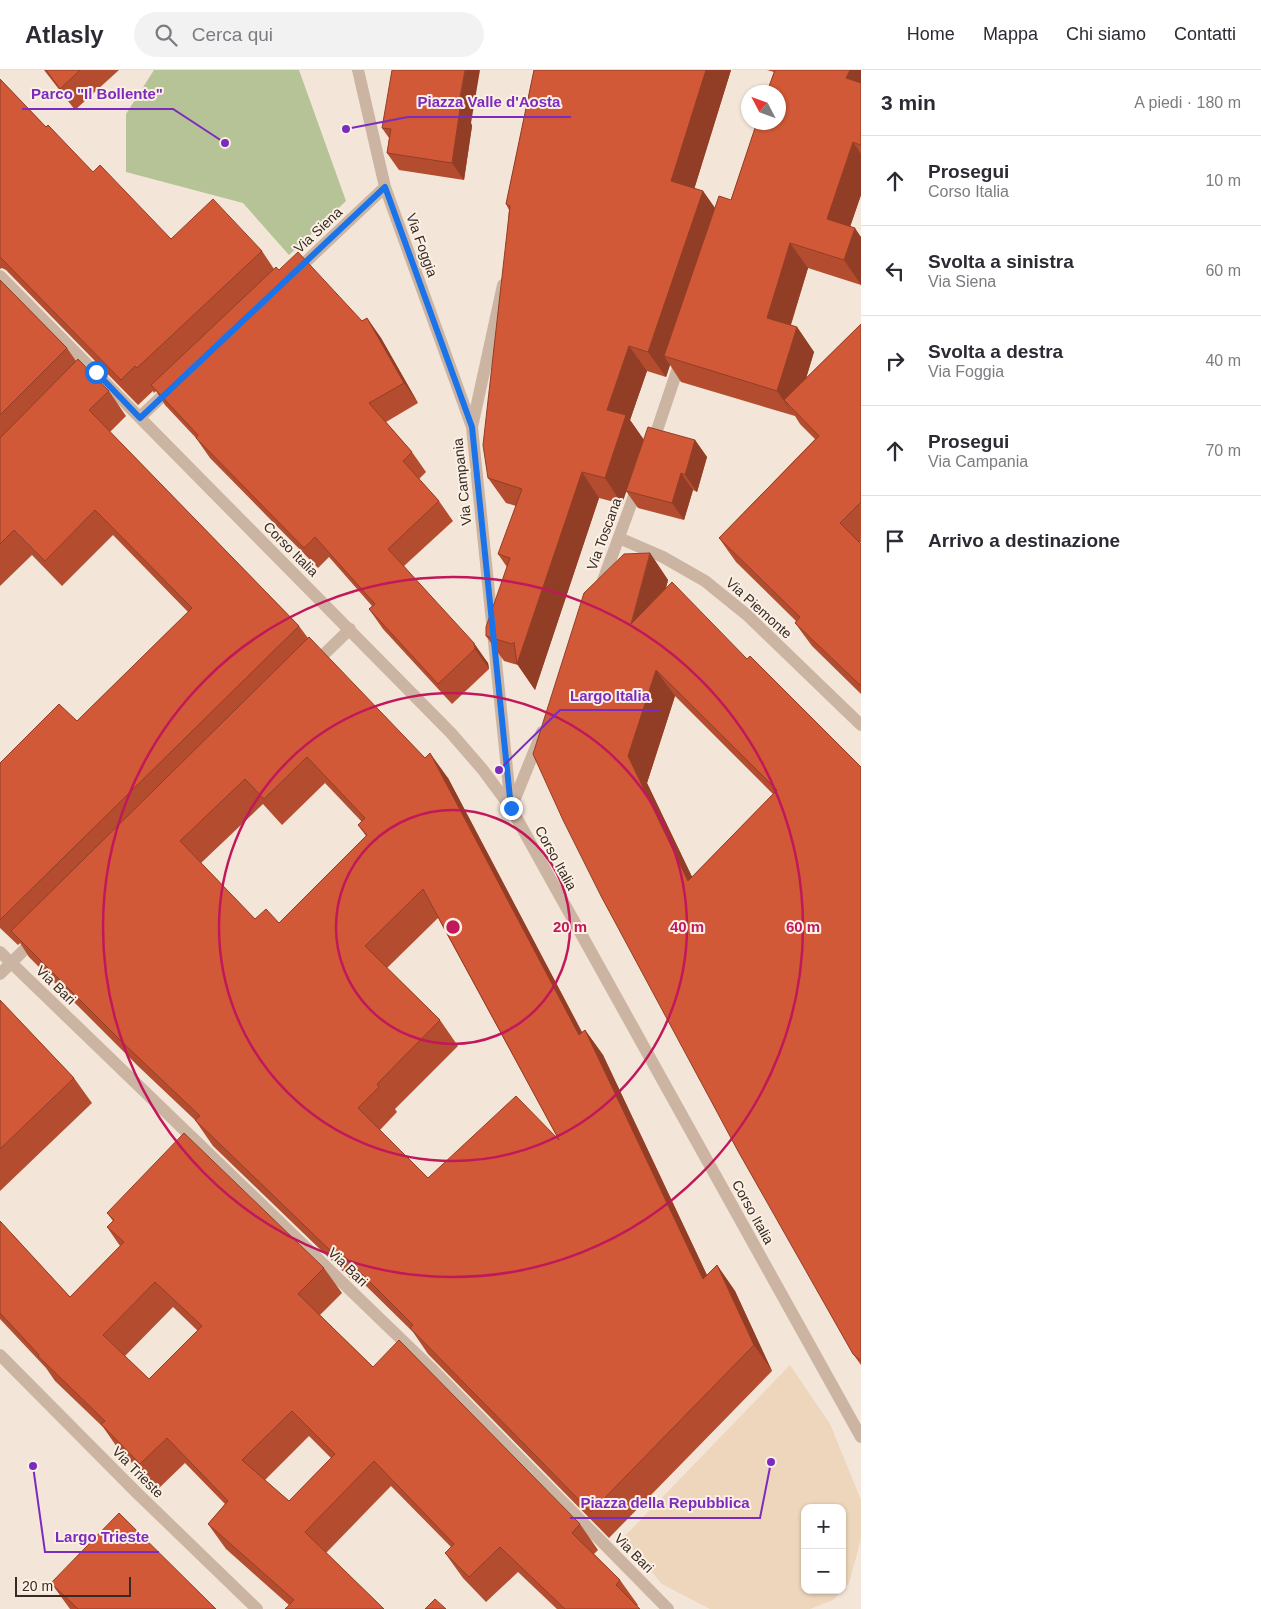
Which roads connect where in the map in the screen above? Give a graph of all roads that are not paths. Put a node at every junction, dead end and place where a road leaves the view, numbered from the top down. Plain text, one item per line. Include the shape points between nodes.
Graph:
1 (358, 70) edge
2 (385, 187) junction
3 (506, 272) edge
4 (0, 276) edge
5 (288, 278) edge
6 (686, 343) edge
7 (182, 378) edge
8 (140, 418) junction
9 (472, 427) junction
10 (648, 454) edge
11 (642, 472) edge
12 (619, 538) junction
13 (596, 599) edge
14 (350, 629) junction
15 (308, 671) edge
16 (548, 717) edge
17 (861, 725) edge
18 (511, 808) junction
19 (46, 928) edge
20 (0, 952) edge
21 (11, 963) junction
22 (0, 974) edge
23 (0, 1355) edge
24 (861, 1438) edge
25 (257, 1609) edge
26 (668, 1609) edge

1 - 2 street, Via Foggia
2 - 5 street, Via Siena
2 - 9 street, Via Foggia
3 - 9 street, Via Campania
4 - 8 street, Corso Italia via 92,375
6 - 10 street
7 - 8 street
8 - 14 street, Corso Italia
9 - 18 street, Via Campania
11 - 12 street, Via Toscana
12 - 13 street, Via Toscana
12 - 17 street, Via Piemonte via 663,557 705,581 747,615
14 - 15 street
14 - 18 street, Corso Italia via 452,733
16 - 18 street
18 - 24 street, Corso Italia
19 - 21 street
20 - 21 street, Via Bari
21 - 22 street
21 - 26 street, Via Bari via 431,1368
23 - 25 street, Via Trieste

